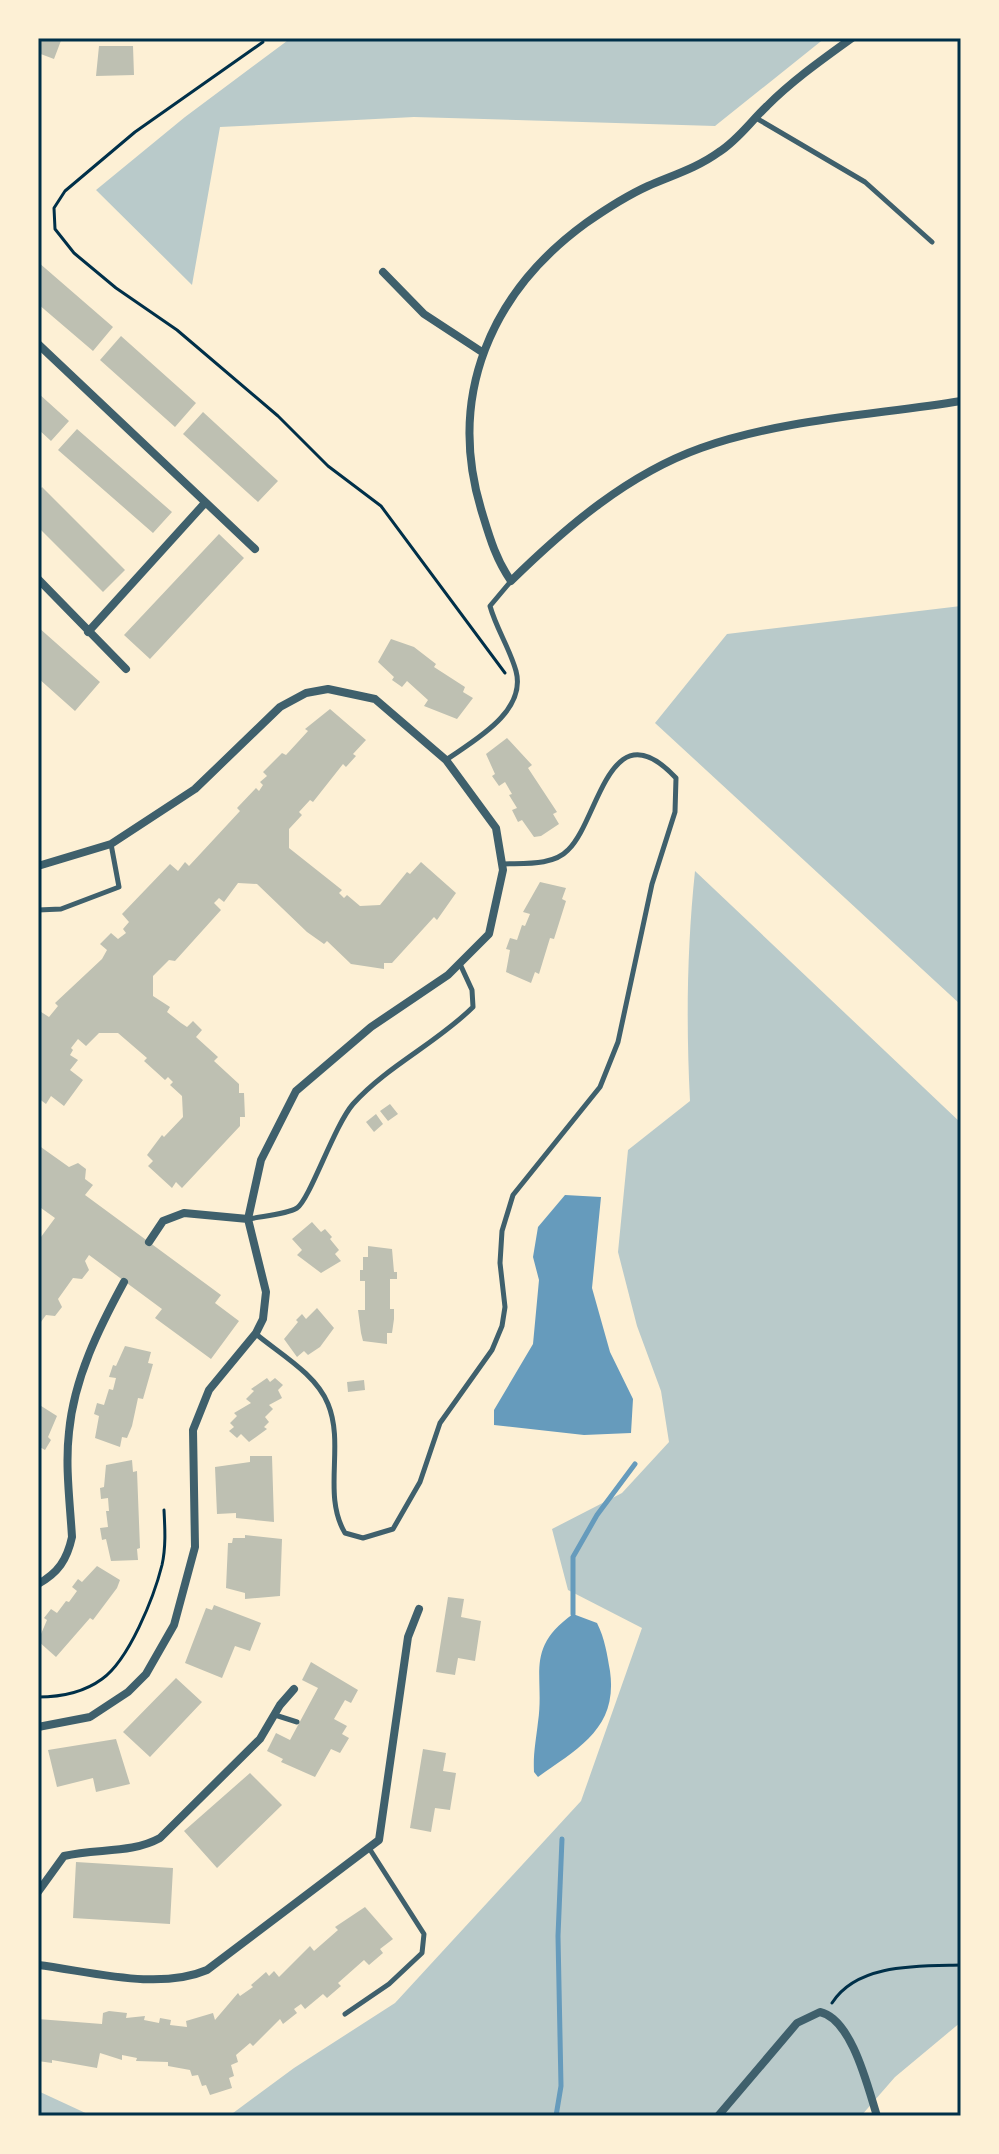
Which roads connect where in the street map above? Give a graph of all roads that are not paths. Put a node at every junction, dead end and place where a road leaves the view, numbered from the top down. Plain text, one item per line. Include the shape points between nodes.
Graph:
1 (852, 38) edge
2 (756, 118) junction
3 (932, 242) dead end
4 (383, 272) dead end
5 (38, 344) edge
6 (482, 352) junction
7 (961, 401) edge
8 (204, 504) junction
9 (255, 549) dead end
10 (38, 579) edge
11 (511, 581) junction
12 (88, 632) junction
13 (126, 669) dead end
14 (446, 760) junction
15 (111, 844) junction
16 (503, 864) junction
17 (38, 866) edge
18 (38, 910) edge
19 (460, 964) junction
20 (248, 1219) junction
21 (149, 1242) dead end
22 (124, 1282) dead end
23 (256, 1333) junction
24 (38, 1584) edge
25 (419, 1609) dead end
26 (294, 1689) dead end
27 (274, 1714) junction
28 (297, 1722) dead end
29 (38, 1727) edge
30 (369, 1848) junction
31 (38, 1892) edge
32 (38, 1965) edge
33 (345, 2014) dead end
34 (718, 2116) edge
35 (877, 2116) edge

1 - 2 street
2 - 3 lane via 865,182
2 - 6 street via 694,168 619,201 583,225 519,289
4 - 6 street via 424,314
5 - 8 street
6 - 11 street via 470,402 470,457 494,554
7 - 11 street via 773,429 699,449 631,482 598,505
8 - 9 street
8 - 12 street
10 - 12 street
11 - 14 lane via 490,606 516,671 510,705 495,724
12 - 13 street
14 - 15 street via 375,699 328,689 306,693 280,707 195,789
14 - 16 street via 496,828
15 - 17 street
15 - 18 lane via 119,887 61,909
16 - 19 street via 489,934
16 - 23 lane via 549,860 569,850 613,767 627,758 663,764 676,778 675,812 652,884 618,1042 592,1099 513,1195 502,1231 502,1326 492,1350 440,1423 420,1482 393,1529 363,1538 345,1533 337,1519 328,1404 315,1383
19 - 20 street via 371,1027 296,1091 261,1160
19 - 20 lane via 473,1007 352,1105 297,1208
20 - 21 street via 184,1213 163,1221
20 - 23 street via 266,1292
22 - 24 street via 97,1331 73,1399 68,1433 69,1552
23 - 29 street via 199,1409 191,1462 195,1547 186,1589 159,1654 146,1674 107,1708 70,1723
25 - 30 street via 408,1637 379,1840
26 - 27 street
27 - 28 lane
27 - 31 street via 260,1739 160,1838 140,1849 93,1849 64,1856
30 - 32 street via 207,1970 188,1978
30 - 33 lane via 424,1934 422,1953
34 - 35 street via 797,2023 808,2015 827,2014 850,2041

